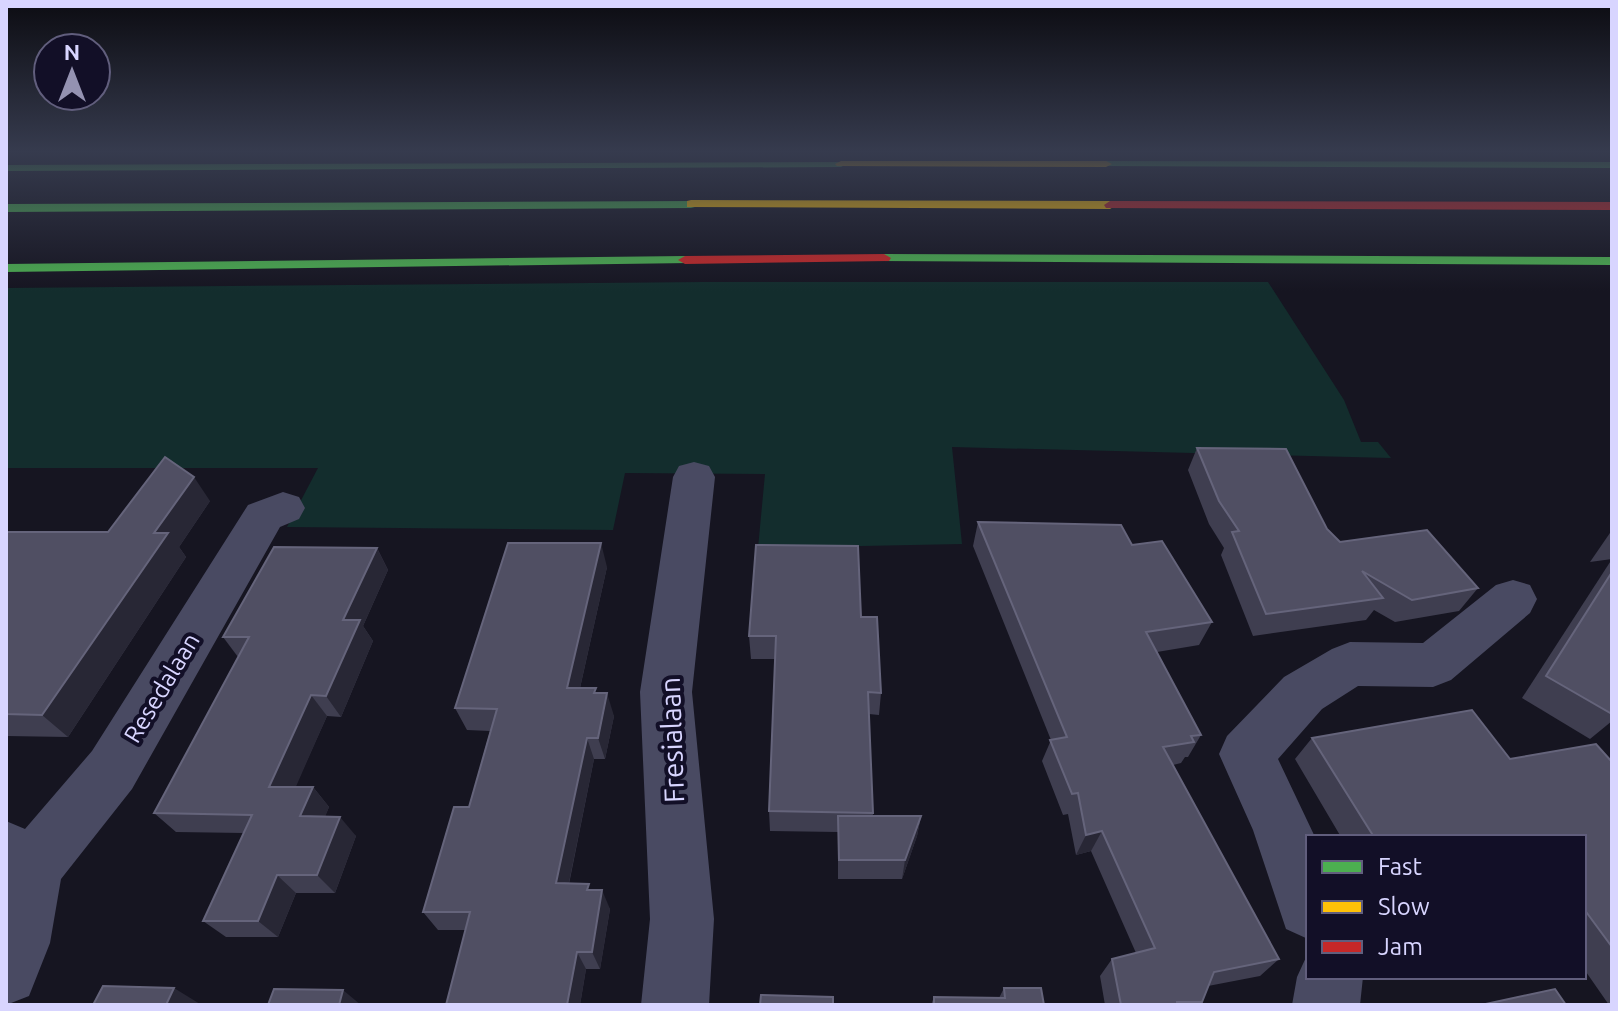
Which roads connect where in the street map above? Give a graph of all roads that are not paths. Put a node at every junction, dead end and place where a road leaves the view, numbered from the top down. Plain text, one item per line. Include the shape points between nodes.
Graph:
1 (1612, 206) edge
2 (6, 208) edge
3 (1612, 261) edge
4 (6, 268) edge
5 (694, 477) dead end
6 (283, 508) dead end
7 (1513, 599) dead end
8 (20, 858) edge
9 (1306, 901) edge
10 (6, 973) edge
11 (1330, 979) edge
12 (675, 1005) edge
13 (1326, 1005) edge

1 - 2 highway
3 - 4 highway via 897,258
5 - 12 street, Fresialaan via 666,692 682,919
6 - 8 street, Resedalaan via 264,516 112,770
7 - 9 street via 1433,665 1350,664 1303,693 1247,754 1282,827
8 - 10 street, Resedalaan via 18,943
11 - 13 street

